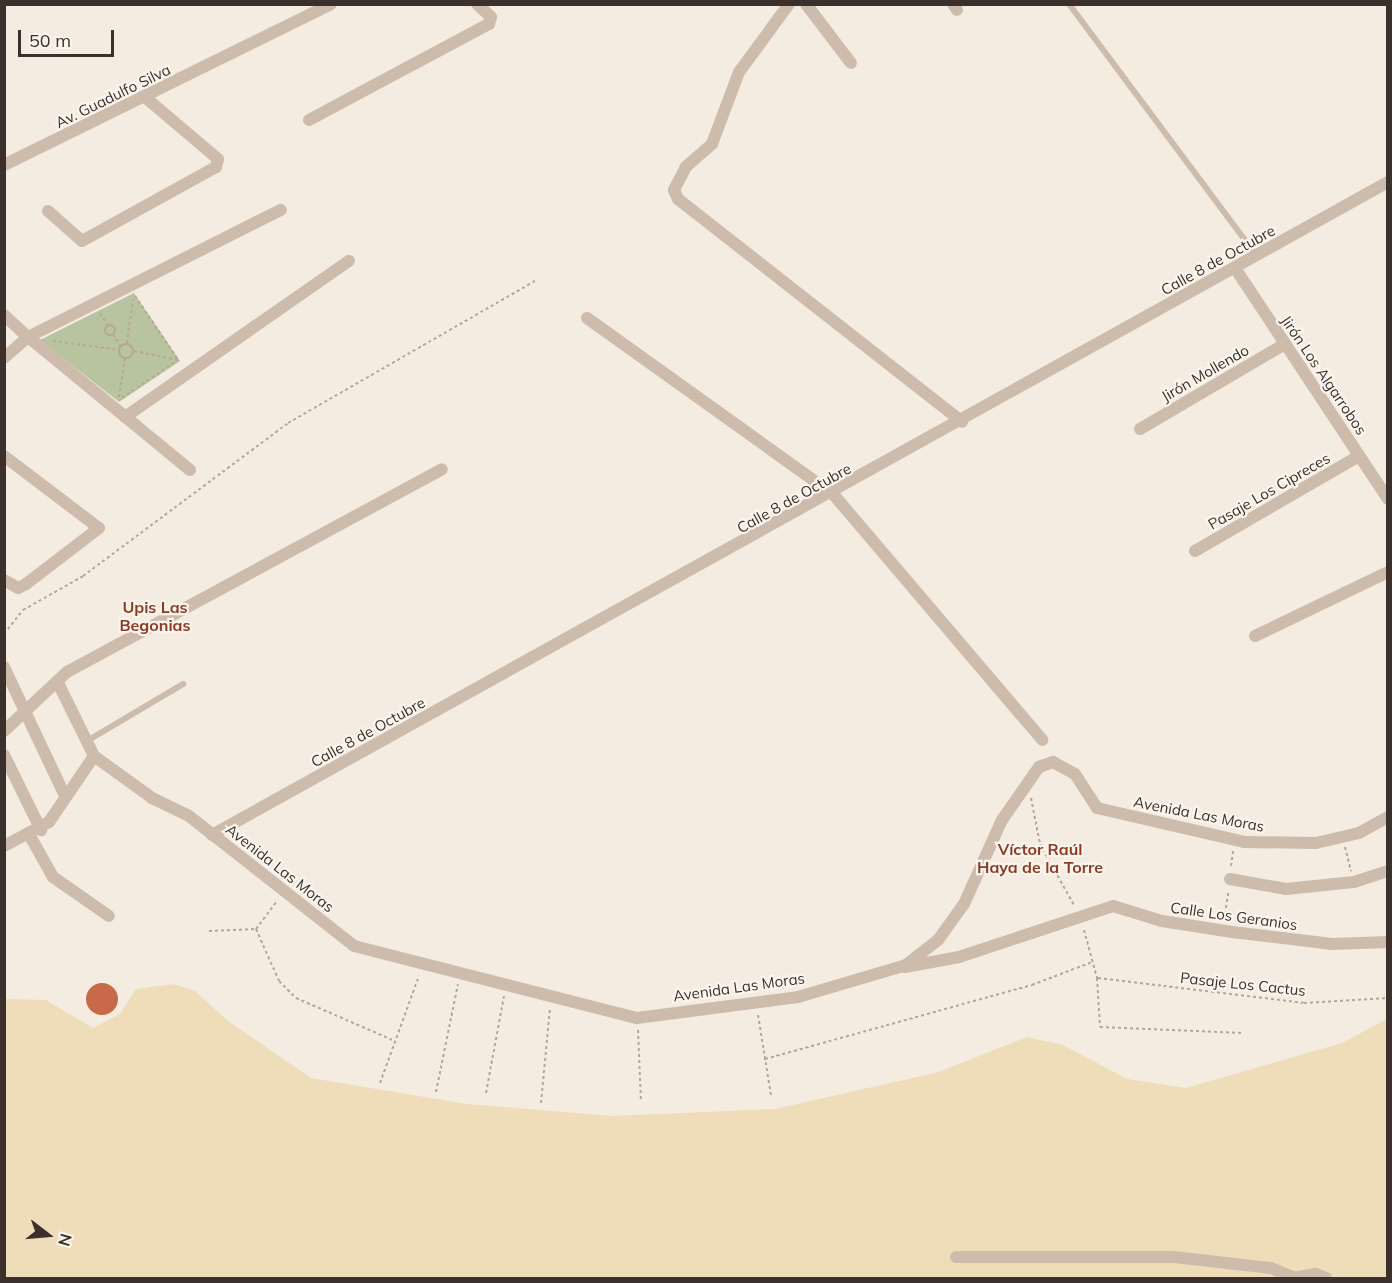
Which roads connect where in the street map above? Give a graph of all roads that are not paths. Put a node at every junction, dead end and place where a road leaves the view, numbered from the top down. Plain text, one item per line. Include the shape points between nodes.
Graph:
1 (331, 4) edge
2 (477, 4) edge
3 (789, 4) edge
4 (806, 4) edge
5 (1069, 4) edge
6 (851, 63) dead end
7 (146, 98) junction
8 (309, 120) dead end
9 (4, 165) edge
10 (1388, 182) edge
11 (281, 210) dead end
12 (48, 211) dead end
13 (1257, 256) junction
14 (349, 261) dead end
15 (1235, 268) junction
16 (4, 315) edge
17 (587, 318) dead end
18 (28, 337) junction
19 (1285, 344) junction
20 (4, 358) edge
21 (125, 417) junction
22 (962, 422) junction
23 (1140, 429) dead end
24 (4, 456) edge
25 (1359, 456) junction
26 (442, 469) dead end
27 (190, 470) dead end
28 (833, 494) junction
29 (1388, 498) edge
30 (1195, 551) dead end
31 (1388, 572) edge
32 (4, 580) edge
33 (1255, 636) dead end
34 (4, 667) edge
35 (58, 683) junction
36 (183, 684) dead end
37 (26, 712) junction
38 (4, 731) edge
39 (1042, 740) dead end
40 (87, 741) junction
41 (94, 756) junction
42 (5, 757) edge
43 (65, 796) junction
44 (1388, 817) edge
45 (35, 833) junction
46 (212, 835) junction
47 (4, 846) edge
48 (1388, 871) edge
49 (1230, 879) dead end
50 (109, 916) dead end
51 (1388, 942) edge
52 (889, 970) junction
53 (956, 1257) dead end
54 (1294, 1278) edge
55 (1326, 1278) edge

1 - 7 street, Av. Guadulfo Silva
2 - 8 street via 491,17 489,24
3 - 22 street via 739,72 712,144 687,167 674,190 678,199
4 - 6 street
5 - 13 lane
7 - 9 street, Av. Guadulfo Silva
7 - 12 street via 218,159 216,167 82,241
10 - 13 street, Calle 8 de Octubre
11 - 18 street via 129,293
13 - 15 street, Calle 8 de Octubre
14 - 21 street
15 - 19 street, Jirón Los Algarrobos
15 - 22 street, Calle 8 de Octubre
16 - 18 street
17 - 28 street
18 - 20 street
18 - 21 street
19 - 23 street, Jirón Mollendo
19 - 25 street, Jirón Los Algarrobos
21 - 27 street
22 - 28 street, Calle 8 de Octubre
24 - 32 street via 99,528 27,584 18,588
25 - 29 street, Jirón Los Algarrobos
25 - 30 street, Pasaje Los Cipreces
26 - 35 street via 67,672
28 - 39 street
28 - 46 street, Calle 8 de Octubre
31 - 33 street
34 - 37 street
35 - 37 street
35 - 40 street
36 - 40 lane
37 - 38 street
37 - 43 street
40 - 41 street
41 - 43 street
41 - 46 street, Avenida Las Moras
42 - 45 street
43 - 45 street
44 - 52 street, Avenida Las Moras via 1342,837 1316,843 1244,842 1097,808 1075,774 1053,762 1039,767 1002,820 964,904 938,940
45 - 47 street
45 - 50 street via 52,877
46 - 52 street, Avenida Las Moras via 354,946 637,1018 798,997
48 - 49 street via 1354,882 1286,890
51 - 52 street, Calle Los Geranios via 1332,944 1232,932 1162,921 1113,906 1079,913 959,957
53 - 54 street via 1174,1257 1271,1268
54 - 55 street via 1316,1274

